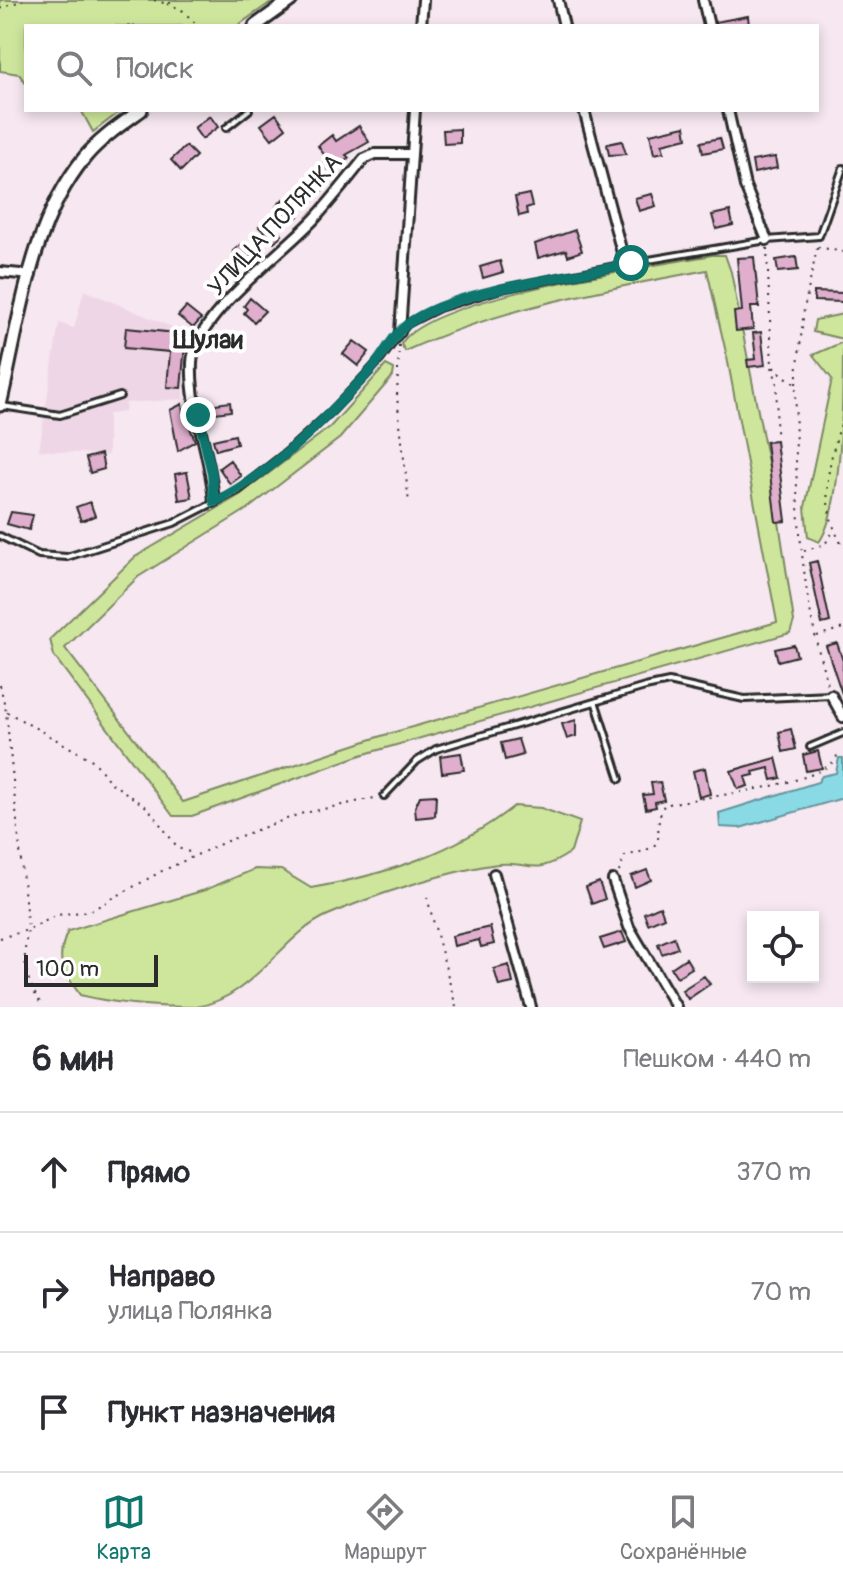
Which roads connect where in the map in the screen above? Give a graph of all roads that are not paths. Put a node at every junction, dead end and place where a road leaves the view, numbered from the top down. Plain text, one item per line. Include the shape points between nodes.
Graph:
1 (291, 0) edge
2 (423, 0) edge
3 (558, 0) edge
4 (703, 0) edge
5 (258, 24) edge
6 (421, 24) edge
7 (564, 24) edge
8 (709, 24) edge
9 (139, 112) edge
10 (246, 112) edge
11 (415, 112) edge
12 (585, 112) edge
13 (728, 112) edge
14 (226, 128) dead end
15 (412, 154) junction
16 (843, 168) edge
17 (767, 240) junction
18 (625, 264) junction
19 (0, 272) edge
20 (31, 275) junction
21 (400, 332) junction
22 (120, 396) dead end
23 (0, 406) edge
24 (214, 502) junction
25 (0, 536) edge
26 (831, 695) joint
27 (596, 704) junction
28 (843, 717) edge
29 (843, 733) edge
30 (810, 747) dead end
31 (620, 779) dead end
32 (384, 796) road end
33 (494, 874) dead end
34 (613, 880) road end
35 (531, 1007) edge
36 (676, 1007) edge

1 - 5 street
2 - 6 street
3 - 7 street
4 - 8 street
9 - 20 street via 87,155 69,179 40,237
10 - 14 lane
11 - 15 street
12 - 18 street
13 - 17 street via 745,186
15 - 21 street
15 - 24 street, УЛИЦА ПОЛЯНКА via 364,159 316,218 237,291 197,341 192,378
16 - 17 lane via 819,236
17 - 18 lane
18 - 21 lane via 501,289 439,308
19 - 20 street
20 - 23 street
21 - 24 lane via 361,381 287,452 239,490
22 - 23 lane via 60,415
24 - 25 lane via 174,523 67,557 39,555
26 - 27 lane via 744,699 669,682
26 - 28 street
27 - 31 lane
27 - 32 lane via 436,749
29 - 30 lane
33 - 35 street
34 - 36 street via 629,927

